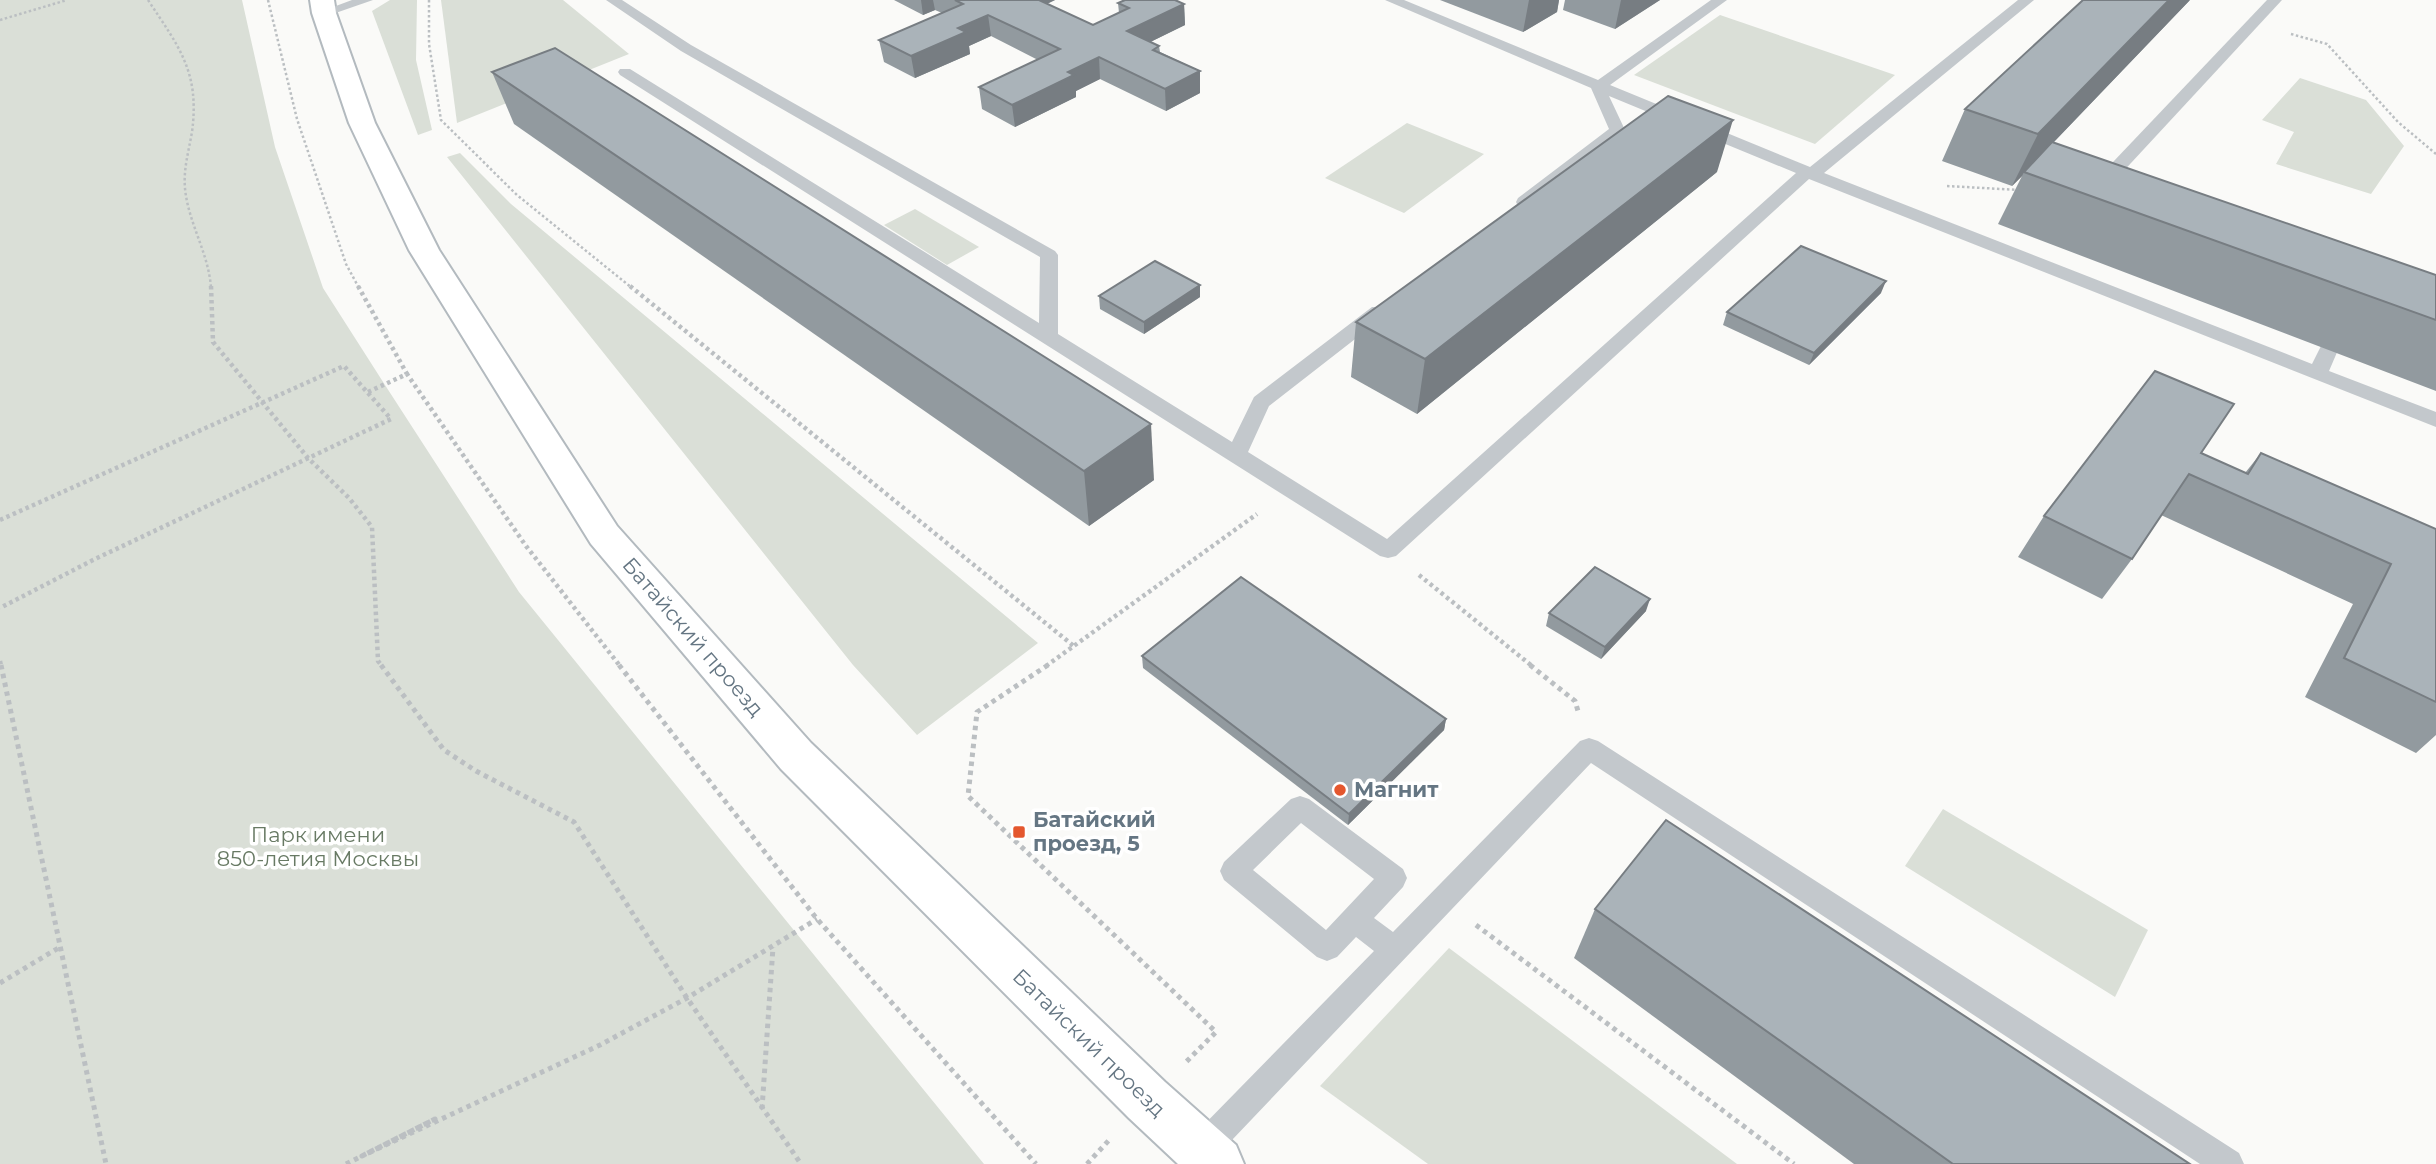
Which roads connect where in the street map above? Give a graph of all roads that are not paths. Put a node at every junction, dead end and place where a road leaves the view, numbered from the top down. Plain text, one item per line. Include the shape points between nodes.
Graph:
1 (366, 0) edge
2 (613, 0) edge
3 (1392, 0) edge
4 (1720, 0) edge
5 (2027, 0) edge
6 (2275, 0) edge
7 (323, 7) edge
8 (625, 72) dead end
9 (1598, 87) junction
10 (1809, 173) junction
11 (2103, 192) edge
12 (1509, 212) edge
13 (1391, 303) edge
14 (1048, 338) junction
15 (2328, 350) dead end
16 (2318, 373) junction
17 (2436, 420) edge
18 (1236, 455) junction
19 (1354, 919) junction
20 (1394, 950) junction
21 (1209, 1157) edge
22 (2228, 1164) edge

1 - 7 lane
2 - 14 lane via 687,48 1049,255
3 - 9 lane
4 - 9 lane
5 - 10 lane
6 - 11 lane
7 - 21 main road, Батайский проезд via 362,123 424,250 604,535 796,756
8 - 14 lane
9 - 10 lane
9 - 12 lane via 1617,130
10 - 16 lane
10 - 18 lane via 1388,550
13 - 18 lane via 1261,402
14 - 18 lane
15 - 16 lane
16 - 17 lane
19 - 19 lane via 1327,948 1234,871 1300,807 1392,878
19 - 20 lane
20 - 21 lane
20 - 22 lane via 1589,748

